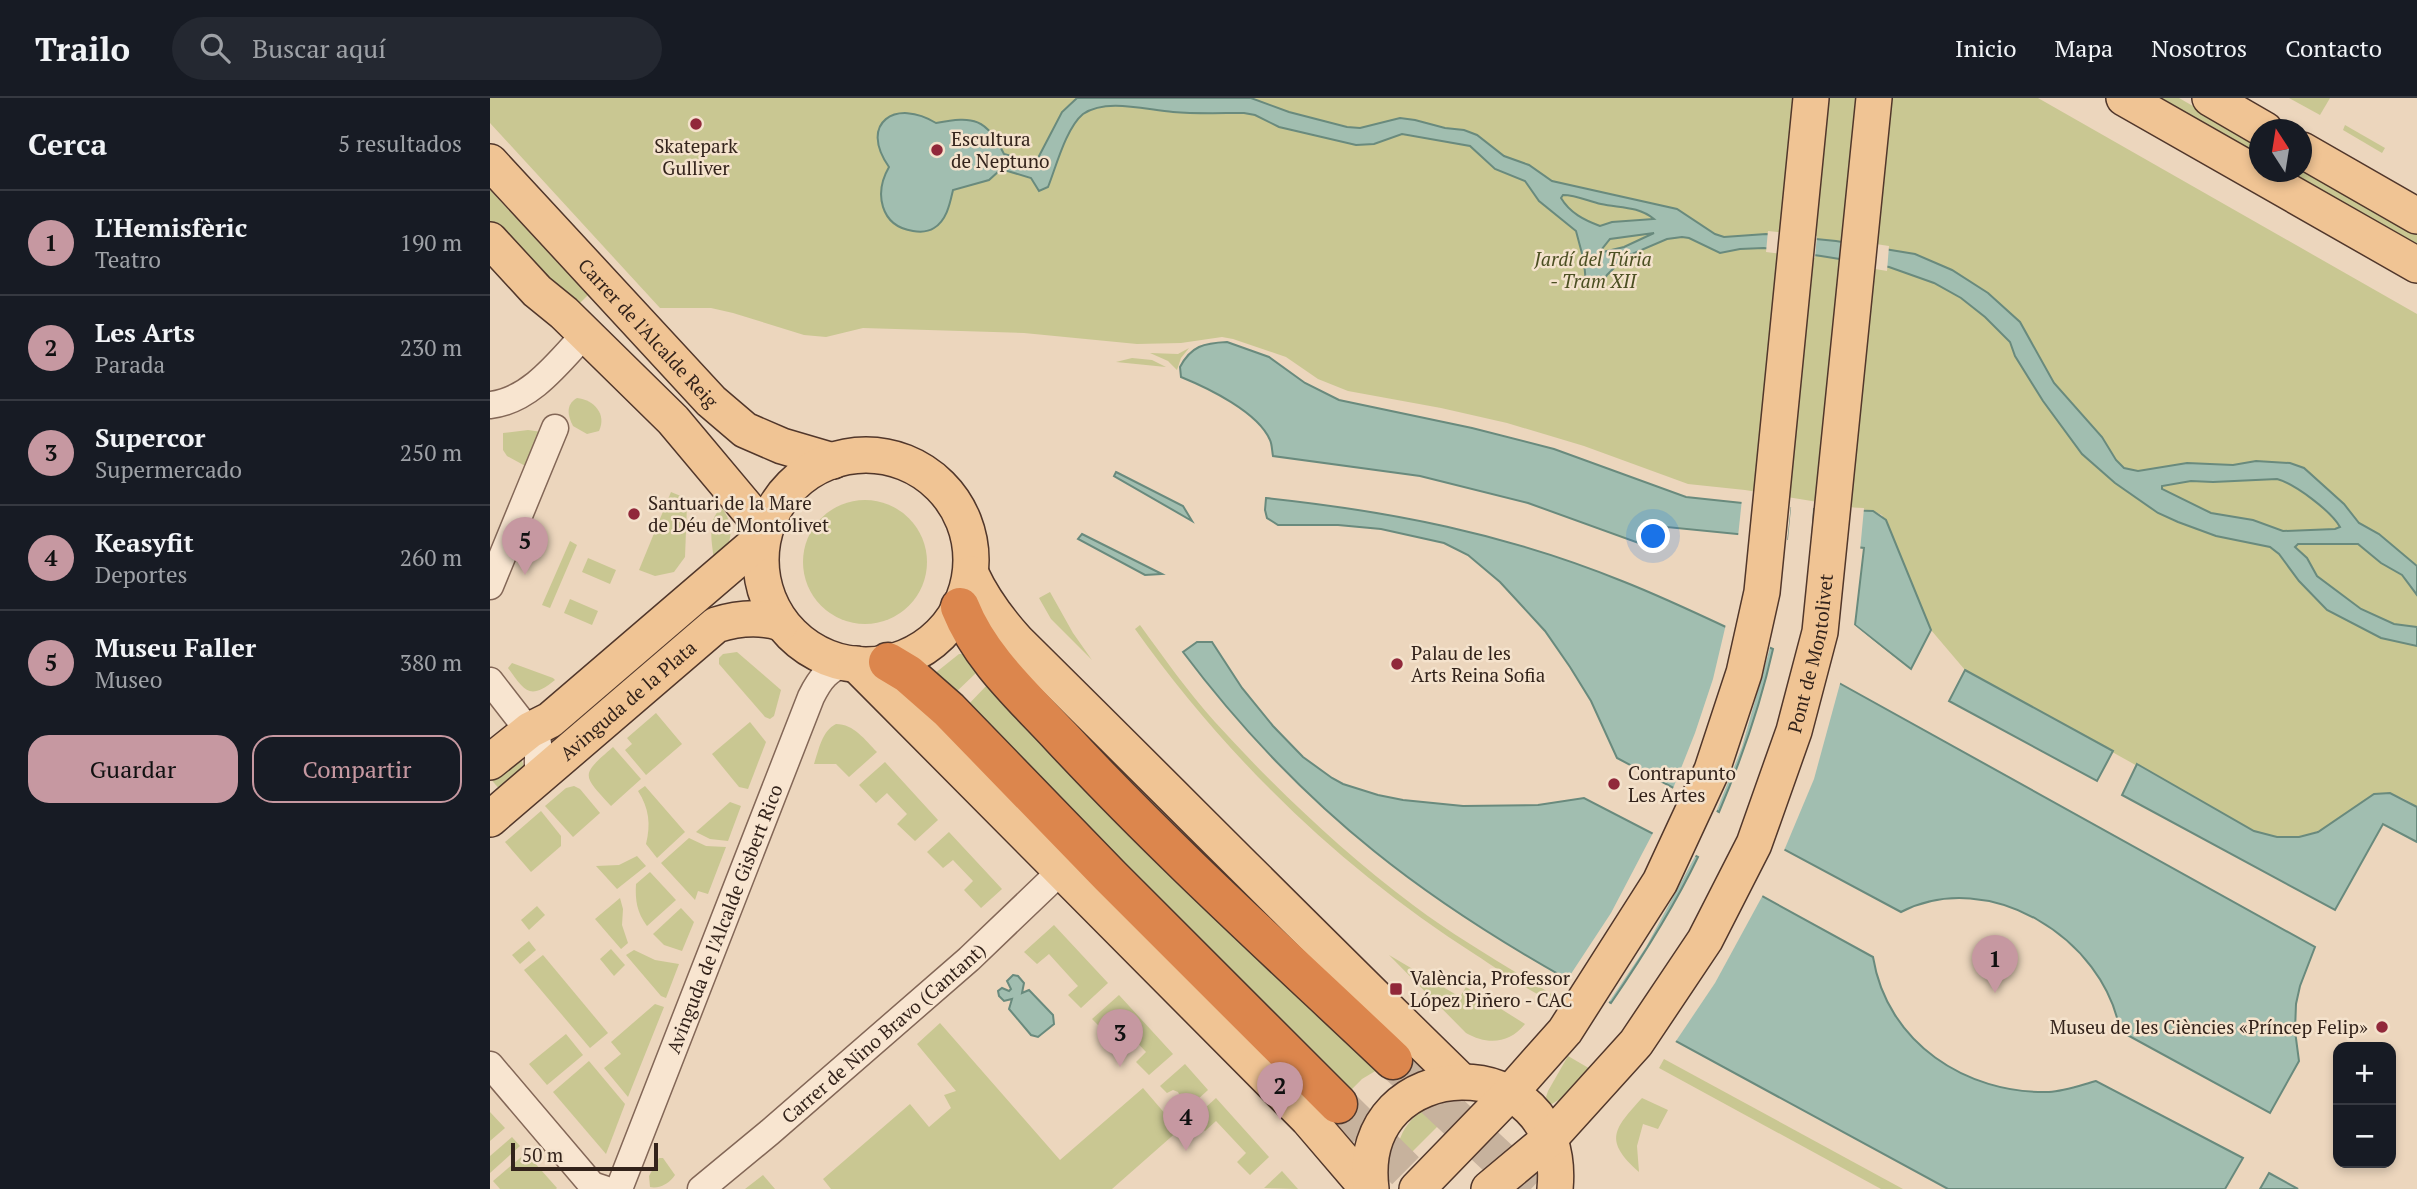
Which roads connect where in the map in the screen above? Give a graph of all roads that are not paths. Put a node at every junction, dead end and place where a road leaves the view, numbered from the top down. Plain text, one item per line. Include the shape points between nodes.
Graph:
1 (1811, 98) edge
2 (1874, 98) edge
3 (2124, 98) edge
4 (2210, 98) edge
5 (2249, 121) edge
6 (2312, 156) edge
7 (490, 162) edge
8 (2417, 216) edge
9 (490, 240) edge
10 (2417, 265) edge
11 (585, 334) junction
12 (490, 405) edge
13 (555, 428) dead end
14 (833, 461) junction
15 (762, 536) junction
16 (490, 586) edge
17 (966, 591) junction
18 (782, 623) junction
19 (864, 662) junction
20 (490, 681) edge
21 (530, 730) junction
22 (490, 762) edge
23 (533, 781) junction
24 (490, 819) edge
25 (1061, 872) junction
26 (1392, 1060) tunnel mouth
27 (490, 1065) edge
28 (1460, 1080) junction
29 (1510, 1093) junction
30 (1338, 1104) tunnel mouth
31 (1561, 1171) edge
32 (604, 1189) edge
33 (619, 1189) edge
34 (701, 1189) edge
35 (1369, 1189) edge
36 (1417, 1189) edge
37 (1489, 1189) edge

1 - 29 main road via 1762,592 1744,673 1712,770 1660,882 1580,1010
2 - 31 main road, Pont de Montolivet via 1820,632 1794,731 1754,844 1705,940 1636,1043
3 - 10 main road
4 - 5 main road
6 - 8 main road
7 - 14 main road, Carrer de l'Alcalde Reig via 711,401 745,430
9 - 11 main road
11 - 12 street via 526,392
11 - 15 main road via 673,420 751,513
13 - 16 street
14 - 15 main road via 787,493
14 - 17 main road via 854,456 896,459 915,467 946,491 958,508 971,546
15 - 18 main road via 765,587
15 - 21 main road, Avinguda de la Plata via 550,720
17 - 19 main road via 934,640 918,651
17 - 26 highway via 971,633 995,664 1186,865
17 - 28 main road via 980,594 1017,641
18 - 19 main road via 821,654
18 - 23 main road, Avinguda de la Plata via 760,618 716,625
19 - 25 main road
19 - 30 highway via 908,674 949,710
19 - 33 street, Avinguda de l'Alcalde Gisbert Rico via 832,668 820,678 811,696
20 - 21 street
21 - 22 main road, Avinguda de la Plata
21 - 23 street via 540,756
23 - 24 main road, Avinguda de la Plata
25 - 34 street, Carrer de Nino Bravo (Cantant) via 968,959
25 - 35 main road via 1308,1119
27 - 32 street via 592,1185
28 - 29 main road via 1486,1083
28 - 35 main road via 1425,1088 1395,1109 1376,1140
29 - 31 main road via 1534,1112
29 - 36 main road
31 - 37 main road, Pont de Montolivet

